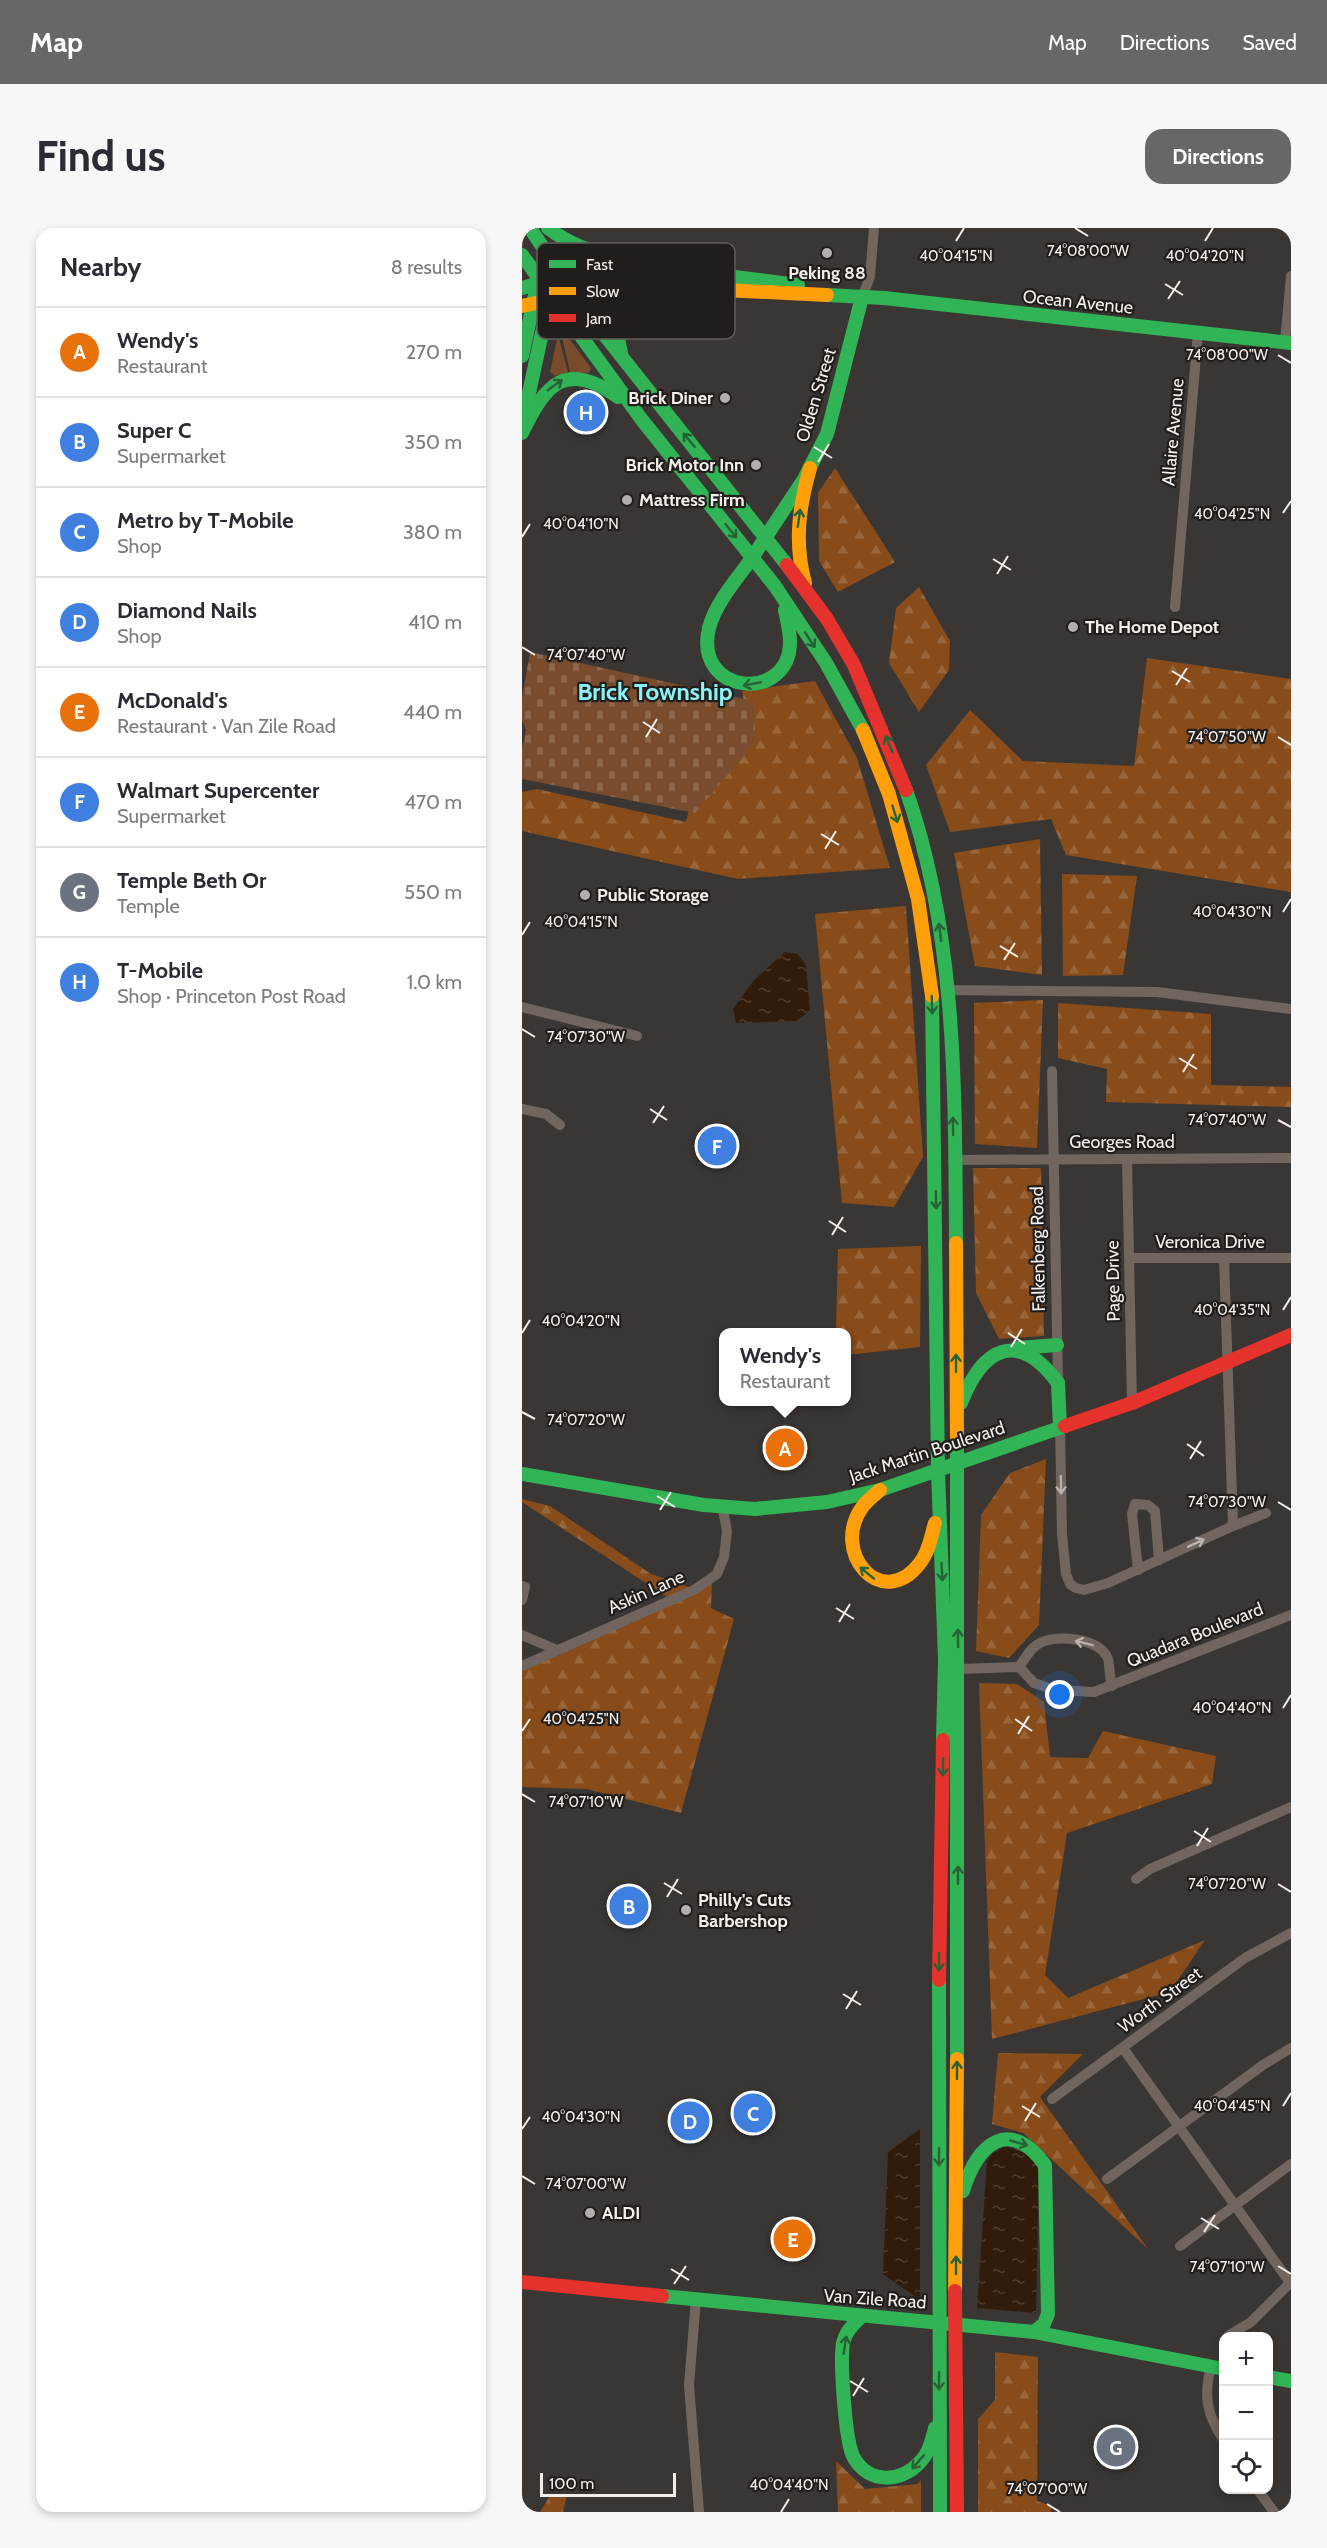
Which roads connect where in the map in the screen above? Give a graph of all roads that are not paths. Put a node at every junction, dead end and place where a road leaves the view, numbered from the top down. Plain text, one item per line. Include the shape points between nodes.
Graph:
1 (530, 228) edge
2 (548, 228) edge
3 (874, 228) edge
4 (539, 243) edge
5 (567, 243) edge
6 (522, 255) edge
7 (1291, 276) edge
8 (537, 277) edge
9 (735, 278) edge
10 (537, 282) edge
11 (537, 286) edge
12 (522, 288) edge
13 (735, 291) edge
14 (862, 297) junction
15 (527, 304) edge
16 (1198, 332) junction
17 (543, 339) edge
18 (582, 339) edge
19 (608, 339) edge
20 (617, 339) edge
21 (1288, 342) edge
22 (522, 356) edge
23 (624, 360) junction
24 (642, 420) junction
25 (522, 426) edge
26 (522, 432) edge
27 (810, 468) junction
28 (765, 535) junction
29 (752, 558) junction
30 (775, 586) junction
31 (809, 596) junction
32 (1175, 606) dead end
33 (947, 990) junction
34 (522, 1007) edge
35 (1291, 1009) edge
36 (637, 1036) dead end
37 (1052, 1071) dead end
38 (522, 1109) edge
39 (560, 1125) dead end
40 (1291, 1158) edge
41 (1054, 1159) junction
42 (1126, 1159) junction
43 (953, 1160) junction
44 (1129, 1258) junction
45 (1224, 1258) junction
46 (1291, 1258) edge
47 (1291, 1335) edge
48 (1057, 1345) junction
49 (1013, 1348) junction
50 (1227, 1363) junction
51 (1058, 1383) junction
52 (1132, 1403) junction
53 (956, 1422) junction
54 (1060, 1427) junction
55 (956, 1464) junction
56 (938, 1471) junction
57 (522, 1474) edge
58 (880, 1490) junction
59 (722, 1505) junction
60 (939, 1506) junction
61 (1266, 1513) dead end
62 (1233, 1526) junction
63 (1159, 1560) junction
64 (1138, 1570) junction
65 (522, 1586) edge
66 (522, 1600) edge
67 (1291, 1615) edge
68 (522, 1635) edge
69 (557, 1650) junction
70 (522, 1666) edge
71 (1019, 1667) junction
72 (959, 1669) junction
73 (1112, 1686) junction
74 (1291, 1807) edge
75 (1136, 1879) dead end
76 (1291, 1933) edge
77 (1123, 2048) junction
78 (1291, 2048) edge
79 (1052, 2099) dead end
80 (1179, 2127) junction
81 (1291, 2164) edge
82 (1107, 2179) dead end
83 (1235, 2205) junction
84 (956, 2225) junction
85 (1180, 2246) dead end
86 (522, 2282) edge
87 (1291, 2283) edge
88 (696, 2299) junction
89 (861, 2317) junction
90 (938, 2322) junction
91 (955, 2324) junction
92 (1034, 2332) junction
93 (1236, 2332) edge
94 (1217, 2368) edge
95 (1273, 2378) edge
96 (1291, 2381) edge
97 (939, 2409) junction
98 (1219, 2430) edge
99 (1261, 2494) edge
100 (699, 2512) edge
101 (940, 2512) edge
102 (957, 2512) edge
103 (1274, 2512) edge

1 - 4 main road
2 - 5 main road
3 - 14 street, Olden Street via 870,277
6 - 8 main road
7 - 21 street
9 - 14 main road, Ocean Avenue via 831,289
10 - 12 main road, Ocean Avenue
11 - 15 main road
13 - 14 main road, Ocean Avenue
14 - 16 main road, Ocean Avenue
14 - 27 main road, Olden Street via 834,411
15 - 22 main road
16 - 21 main road, Ocean Avenue
16 - 32 street, Allaire Avenue
17 - 25 main road
18 - 24 main road
19 - 23 main road
20 - 23 main road
28 -> 23 main road
26 -> 24 main road via 550,386 570,378 591,380 606,387
24 -> 29 main road
27 - 28 main road, Olden Street
31 -> 27 main road via 796,534
28 - 29 main road, Olden Street
28 - 31 main road
29 - 30 main road
30 -> 29 main road, Olden Street via 790,630 787,661 773,677 754,685 727,680 710,657 708,631 716,610
30 -> 56 main road via 864,730 889,794 918,899 933,1000
33 -> 31 main road via 937,909 913,810 854,665
33 - 35 street via 1157,992
43 -> 33 main road via 952,1043
34 - 36 street
37 - 41 street, Falkenberg Road
38 - 39 street via 546,1114
40 - 42 street, Georges Road
41 - 42 street, Georges Road
41 - 43 street, Georges Road
41 - 48 street, Falkenberg Road
42 - 44 street, Page Drive
53 -> 43 main road
44 - 45 street, Veronica Drive
44 - 52 street, Page Drive
45 - 46 street, Veronica Drive
45 - 50 street
47 - 50 main road, Jack Martin Boulevard
48 - 49 main road
48 - 51 street, Falkenberg Road
49 - 51 main road via 1030,1352 1042,1361
49 - 53 main road via 997,1353 981,1365 967,1383
50 - 52 main road, Jack Martin Boulevard
50 - 62 street
51 - 54 main road, Falkenberg Road
52 - 54 main road, Jack Martin Boulevard
53 - 55 main road
54 - 55 main road, Jack Martin Boulevard
54 -> 64 street via 1062,1534 1070,1584 1084,1590
55 - 56 main road, Jack Martin Boulevard
72 -> 55 main road
56 - 58 main road, Jack Martin Boulevard
56 - 60 main road
57 - 59 main road, Jack Martin Boulevard
58 - 59 main road, Jack Martin Boulevard via 799,1506 755,1509
60 -> 58 main road via 920,1563 897,1578 875,1580 862,1572 850,1547 861,1508
59 - 69 street, Askin Lane via 728,1542 717,1574 694,1590
60 -> 90 main road via 945,1659 939,1937
61 - 62 street
63 -> 62 street
63 - 64 street
63 - 64 street via 1155,1511 1148,1505 1135,1504 1132,1514
65 - 66 street
67 - 73 street, Quadara Boulevard
68 - 69 street
69 - 70 street, Askin Lane
71 - 72 street
71 - 73 street, Quadara Boulevard via 1034,1683 1055,1690 1094,1692
73 -> 71 street, Quadara Boulevard via 1108,1660 1088,1642 1055,1638 1039,1643
84 -> 72 main road
74 - 75 street via 1150,1869
76 - 77 street, Worth Street via 1245,1958
77 - 79 street, Worth Street
77 - 80 street
78 - 80 street
80 - 82 street
80 - 83 street
81 - 83 street
83 - 85 street
83 - 87 street
91 -> 84 main road
84 -> 92 main road via 965,2179 972,2162 986,2146 1006,2139 1037,2150 1045,2164 1048,2314
86 - 88 main road, Van Zile Road
87 - 93 street
88 - 89 main road, Van Zile Road
88 - 100 street via 689,2385
89 - 90 main road, Van Zile Road
97 -> 89 main road via 932,2439 920,2462 909,2471 885,2479 872,2476 853,2461 847,2449 843,2343 850,2327
90 - 91 main road, Van Zile Road
90 -> 97 main road
91 - 92 main road, Van Zile Road
91 - 102 main road
92 - 94 main road, Van Zile Road
94 - 98 street via 1206,2385 1207,2406
95 - 96 main road
97 - 101 main road
99 - 103 street

